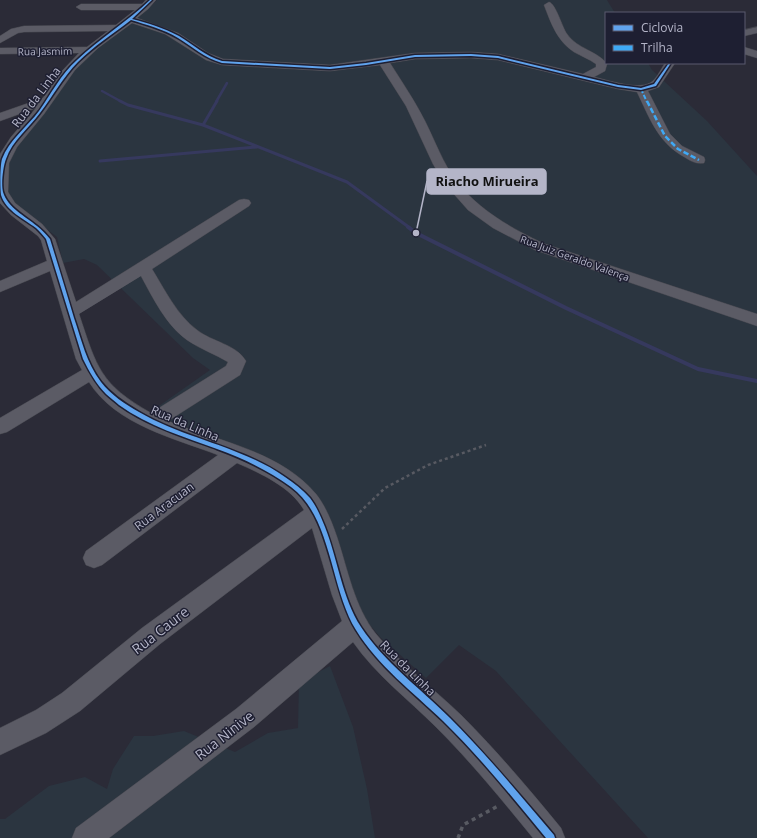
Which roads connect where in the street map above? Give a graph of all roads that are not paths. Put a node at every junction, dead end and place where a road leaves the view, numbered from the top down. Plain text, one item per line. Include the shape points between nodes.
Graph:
1 (148, 4) edge
2 (549, 5) dead end
3 (81, 7) dead end
4 (125, 24) junction
5 (757, 30) edge
6 (745, 33) edge
7 (0, 40) edge
8 (89, 50) junction
9 (745, 50) edge
10 (0, 51) edge
11 (757, 55) edge
12 (383, 61) junction
13 (669, 64) edge
14 (584, 78) junction
15 (641, 89) junction
16 (48, 100) junction
17 (0, 117) edge
18 (5, 151) edge
19 (699, 160) dead end
20 (0, 190) edge
21 (244, 203) dead end
22 (55, 263) junction
23 (143, 267) junction
24 (0, 287) edge
25 (71, 312) junction
26 (757, 320) edge
27 (92, 372) junction
28 (153, 421) junction
29 (0, 427) edge
30 (234, 454) junction
31 (316, 513) junction
32 (94, 558) dead end
33 (356, 624) junction
34 (0, 742) edge
35 (86, 838) edge
36 (551, 838) edge

1 - 3 street
1 - 4 street, Rua da Linha
2 - 14 street via 564,39 602,64 600,69
4 - 7 street, Rua Jasmim via 30,28 15,31
4 - 8 street, Rua da Linha
4 - 12 street, Rua Jasmim via 169,32 189,43 207,58 222,62 330,68
5 - 6 street
8 - 10 street, Rua Jasmim
8 - 16 street, Rua da Linha via 66,73
9 - 11 street
12 - 14 street, Rua Jasmim via 415,56 484,55
12 - 26 street, Rua Juiz Geraldo Valença via 414,111 446,175 458,191 485,217 521,239 540,247
13 - 15 street via 655,85
14 - 15 street, Rua Jasmim
15 - 19 street via 665,136 678,149
16 - 17 street
16 - 18 street, Rua da Linha
18 - 20 street, Rua da Linha
20 - 22 street, Rua da Linha via 13,209 43,231
21 - 23 street
22 - 24 street
22 - 25 street, Rua da Linha
23 - 25 street
23 - 28 street, Rua da Linha via 184,328 191,335 234,357 237,361 234,370
25 - 27 street, Rua da Linha via 85,359
27 - 28 street, Rua da Linha via 110,396
27 - 29 street
28 - 30 street, Rua da Linha
30 - 31 street, Rua da Linha via 256,462 284,478 300,490
30 - 32 street, Rua Aracuan
31 - 33 street, Rua da Linha via 346,605
31 - 34 street, Rua Caure via 179,614 72,701 31,728
33 - 35 street, Rua Ninive via 246,718
33 - 36 street, Rua da Linha via 370,645 398,676 471,745

